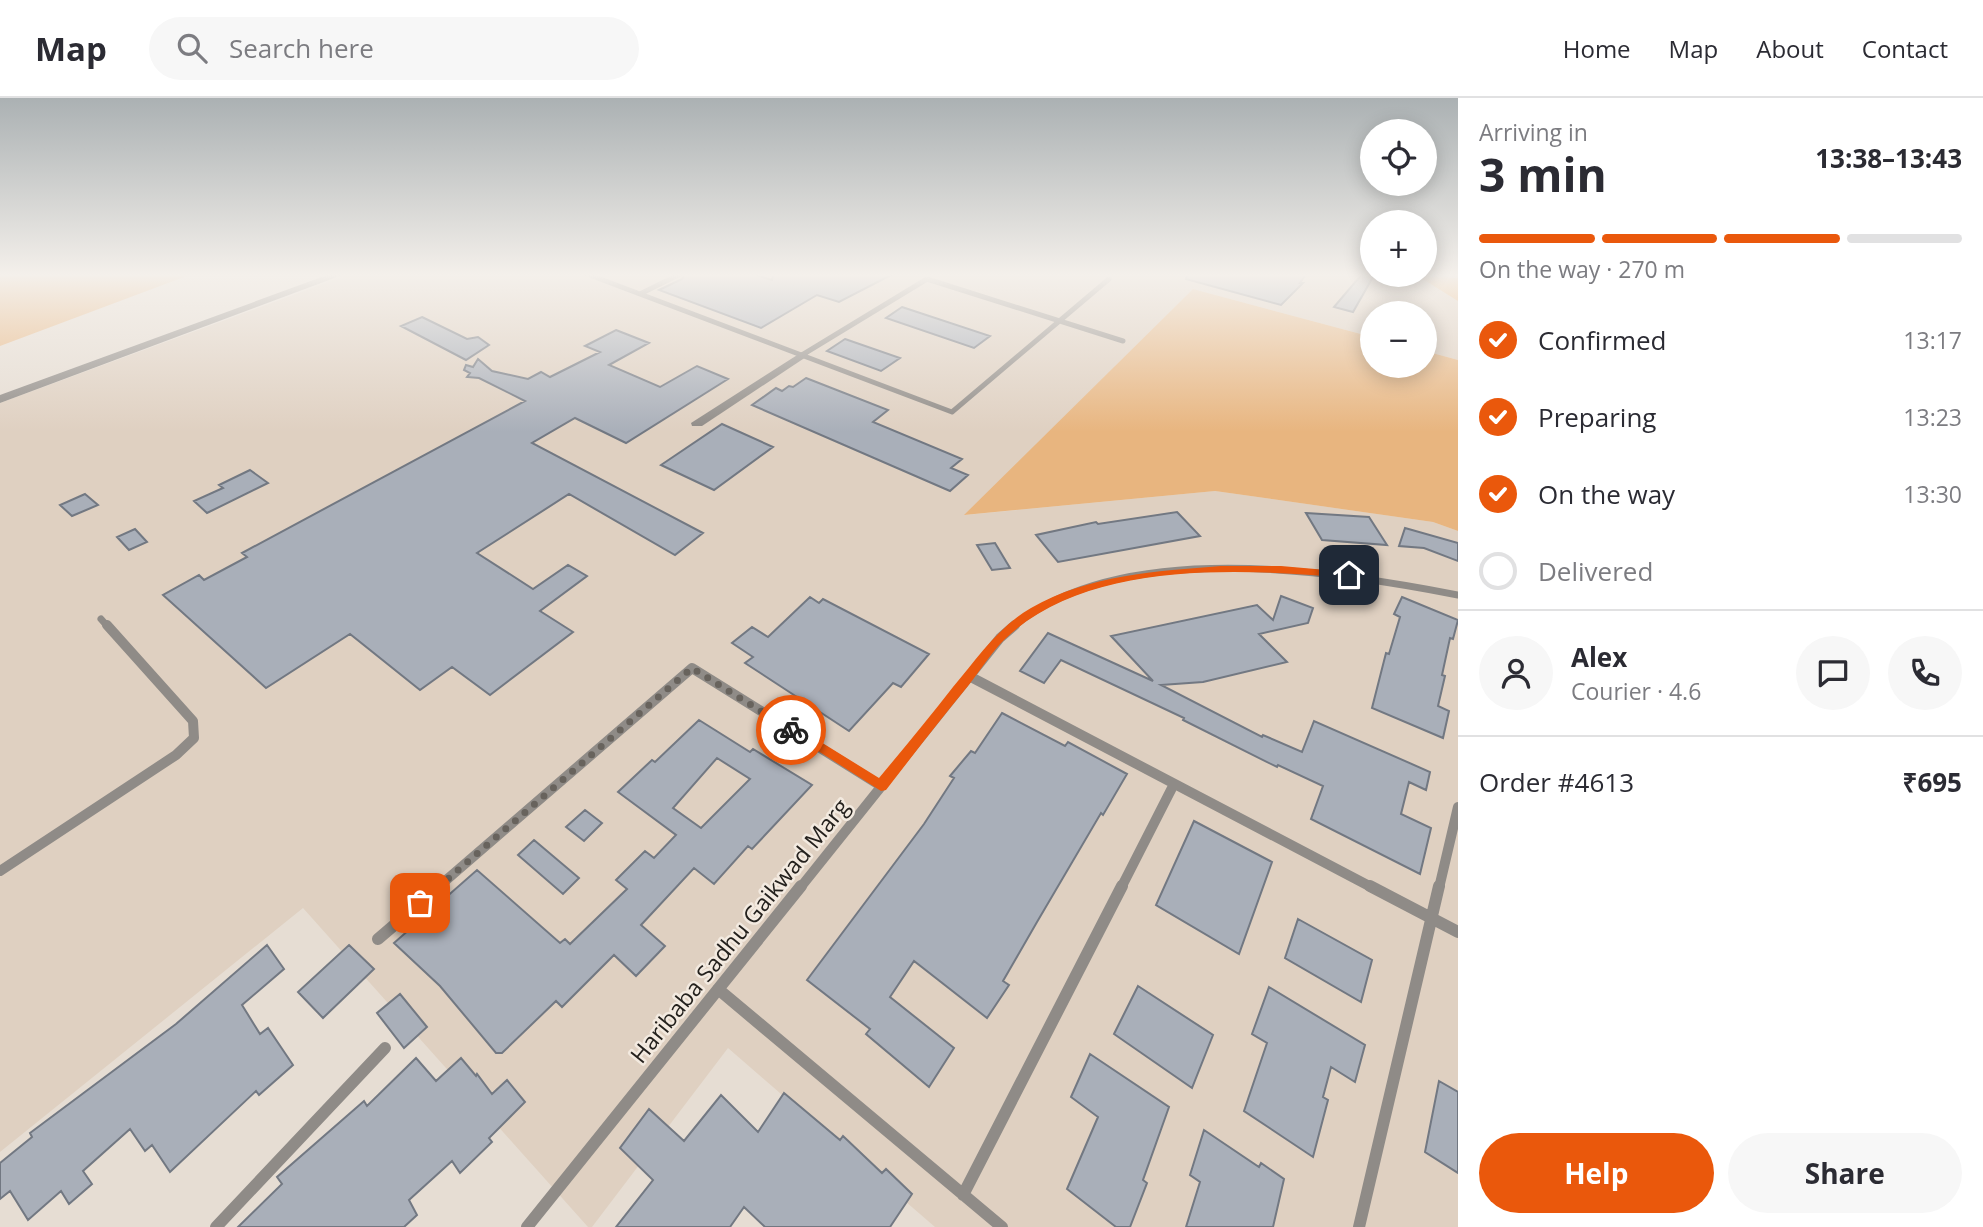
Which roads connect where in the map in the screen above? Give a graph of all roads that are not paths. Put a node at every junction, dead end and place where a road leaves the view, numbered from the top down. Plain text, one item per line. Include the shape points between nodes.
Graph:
1 (181, 327) edge
2 (197, 327) edge
3 (727, 327) edge
4 (849, 327) edge
5 (1053, 327) edge
6 (1078, 327) edge
7 (1123, 341) dead end
8 (802, 355) junction
9 (0, 392) edge
10 (0, 399) edge
11 (697, 423) dead end
12 (1458, 596) edge
13 (101, 618) dead end
14 (969, 676) junction
15 (1174, 783) junction
16 (881, 786) junction
17 (1458, 807) edge
18 (0, 872) edge
19 (1432, 919) junction
20 (1458, 932) edge
21 (378, 939) dead end
22 (718, 989) junction
23 (386, 1048) dead end
24 (963, 1195) junction
25 (216, 1227) edge
26 (527, 1227) edge
27 (1002, 1227) edge
28 (1359, 1227) edge

1 - 9 street
2 - 10 street
3 - 8 lane
4 - 8 lane
5 - 8 lane via 952,412
6 - 7 lane
8 - 11 street
12 - 14 lane, Haribaba Sadhu Gaikwad Marg via 1349,575 1281,569 1187,572 1114,581 1033,611 1000,638
13 - 18 lane via 193,721 194,738 176,755
14 - 15 lane
14 - 16 lane, Haribaba Sadhu Gaikwad Marg
15 - 19 lane
15 - 24 lane
16 - 21 lane via 692,668
16 - 22 lane, Haribaba Sadhu Gaikwad Marg
17 - 19 lane
19 - 20 lane
19 - 28 lane
22 - 24 lane
22 - 26 lane, Haribaba Sadhu Gaikwad Marg
23 - 25 lane
24 - 27 lane

